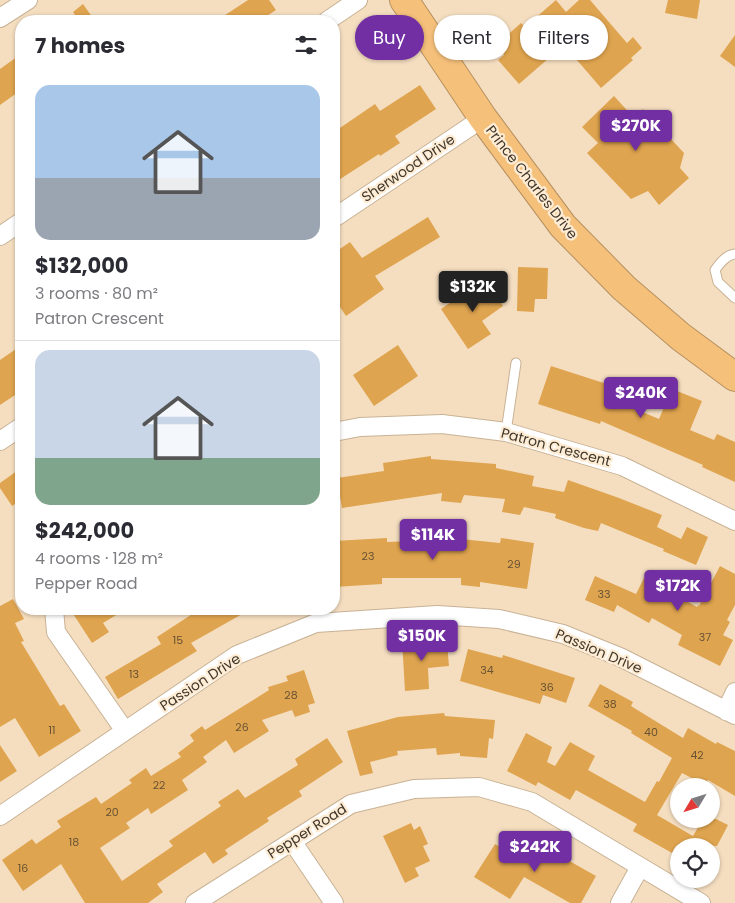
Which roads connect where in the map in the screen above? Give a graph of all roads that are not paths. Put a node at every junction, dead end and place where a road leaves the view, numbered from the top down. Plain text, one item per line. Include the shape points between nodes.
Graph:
1 (28, 0) edge
2 (358, 0) edge
3 (404, 0) edge
4 (335, 15) edge
5 (0, 18) edge
6 (483, 118) junction
7 (340, 214) edge
8 (15, 226) edge
9 (0, 236) edge
10 (735, 254) edge
11 (735, 298) edge
12 (516, 363) dead end
13 (735, 377) edge
14 (15, 431) edge
15 (340, 431) edge
16 (506, 432) junction
17 (0, 441) edge
18 (735, 521) edge
19 (55, 615) edge
20 (735, 692) edge
21 (731, 713) edge
22 (125, 731) junction
23 (0, 816) edge
24 (292, 841) junction
25 (640, 867) junction
26 (195, 903) edge
27 (334, 903) edge
28 (620, 903) edge
29 (701, 903) edge

1 - 5 street
2 - 4 street
3 - 6 highway, Prince Charles Drive
6 - 7 street, Sherwood Drive
6 - 13 highway, Prince Charles Drive via 563,226 624,288 681,337
8 - 9 street
10 - 11 lane via 720,262 715,270 718,282
12 - 16 lane
14 - 17 street
15 - 16 street, Patron Crescent via 442,424
16 - 18 street, Patron Crescent via 622,466
19 - 22 street via 56,632
20 - 21 street
21 - 22 street, Passion Drive via 620,657 563,634 499,619 436,615 316,623 237,655
22 - 23 street, Passion Drive
24 - 25 street, Pepper Road via 351,804 414,789 479,787 532,802
24 - 26 street, Pepper Road
24 - 27 street
25 - 28 street
25 - 29 street, Pepper Road

